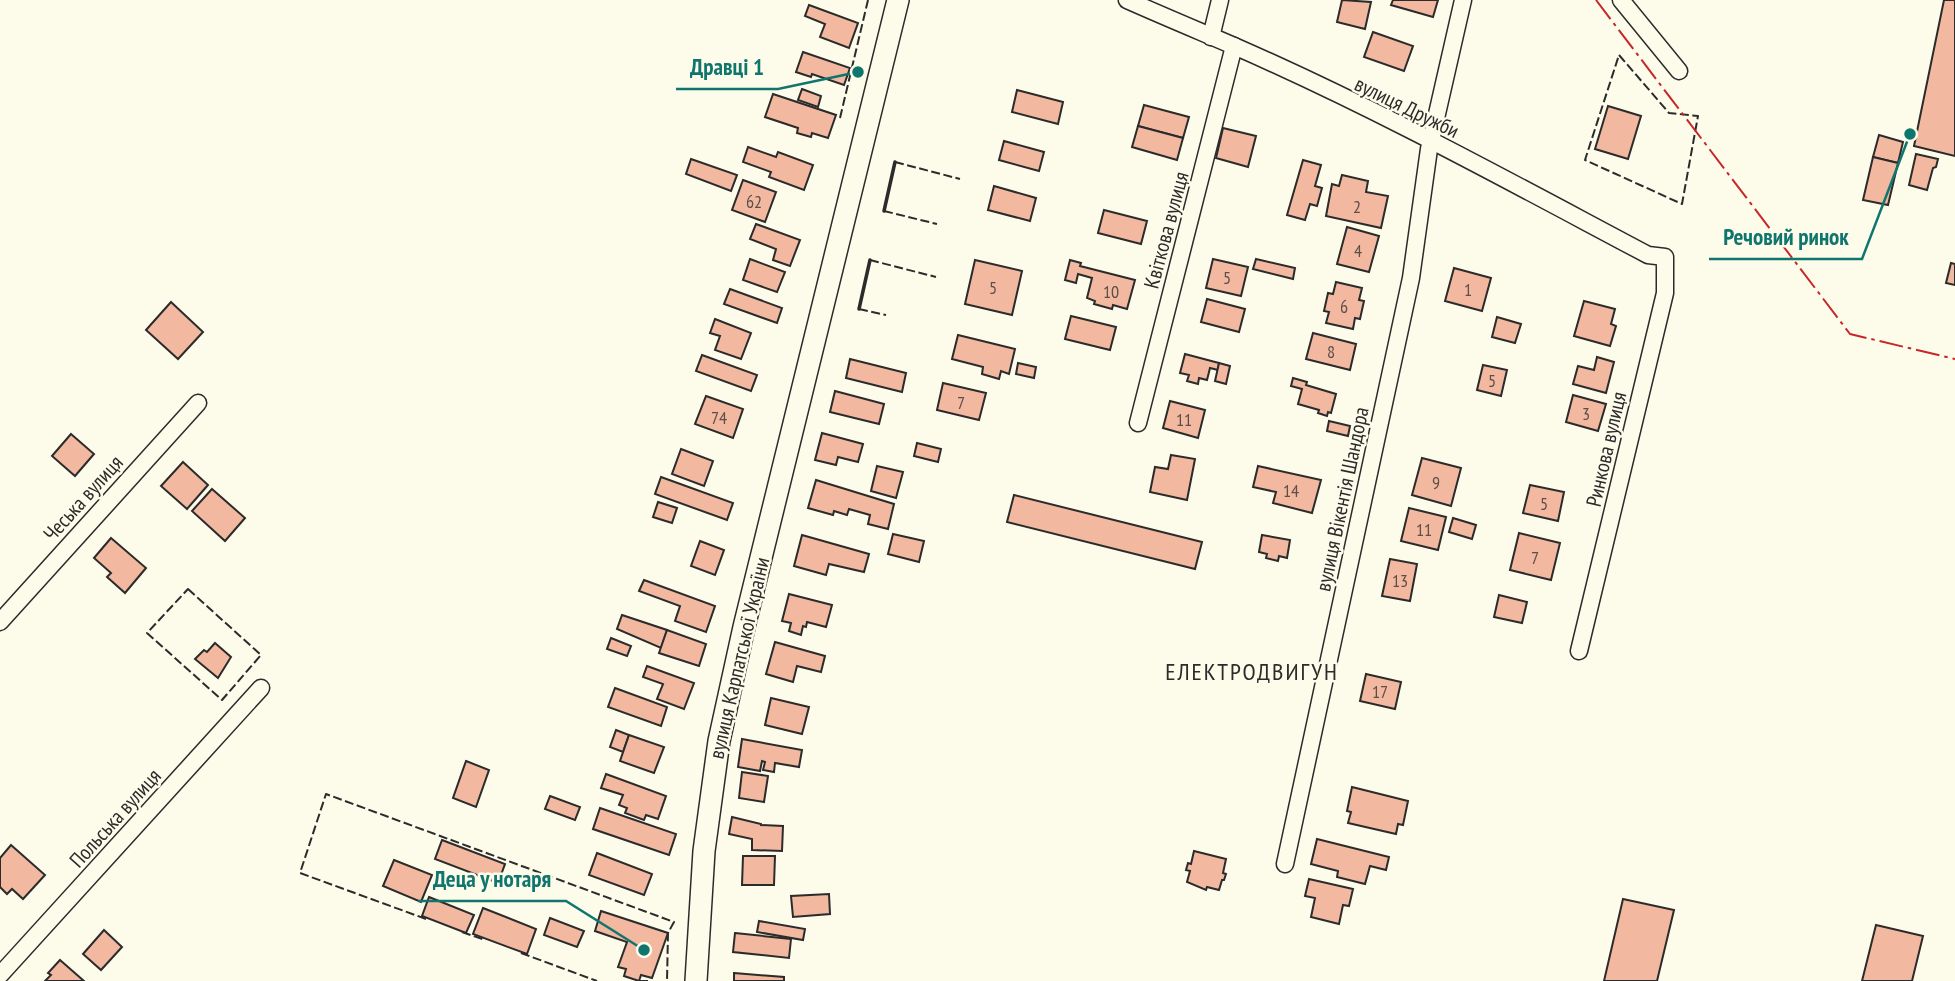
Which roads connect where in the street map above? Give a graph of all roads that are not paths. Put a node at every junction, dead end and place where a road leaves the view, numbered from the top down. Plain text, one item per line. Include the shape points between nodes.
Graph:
1 (898, 0) edge
2 (1127, 0) edge
3 (1220, 0) edge
4 (1463, 0) edge
5 (1621, 0) edge
6 (1211, 37) junction
7 (1234, 46) junction
8 (1679, 71) dead end
9 (1431, 142) junction
10 (1665, 257) joint
11 (198, 402) dead end
12 (1138, 423) dead end
13 (0, 622) edge
14 (1579, 651) dead end
15 (261, 688) dead end
16 (1285, 864) dead end
17 (0, 975) edge
18 (696, 981) edge

1 - 18 main road, вулиця Карпатської України via 719,741 704,851
2 - 6 street, вулиця Дружби
3 - 6 street
4 - 9 street, вулиця Вікентія Шандора
5 - 8 street
6 - 7 street, вулиця Дружби
7 - 9 street, вулиця Дружби
7 - 12 street, Квіткова вулиця
9 - 10 street, вулиця Дружби via 1648,255
9 - 16 street, вулиця Вікентія Шандора via 1411,278
10 - 14 street, Ринкова вулиця via 1665,293
11 - 13 street, Чеська вулиця
15 - 17 street, Польська вулиця

